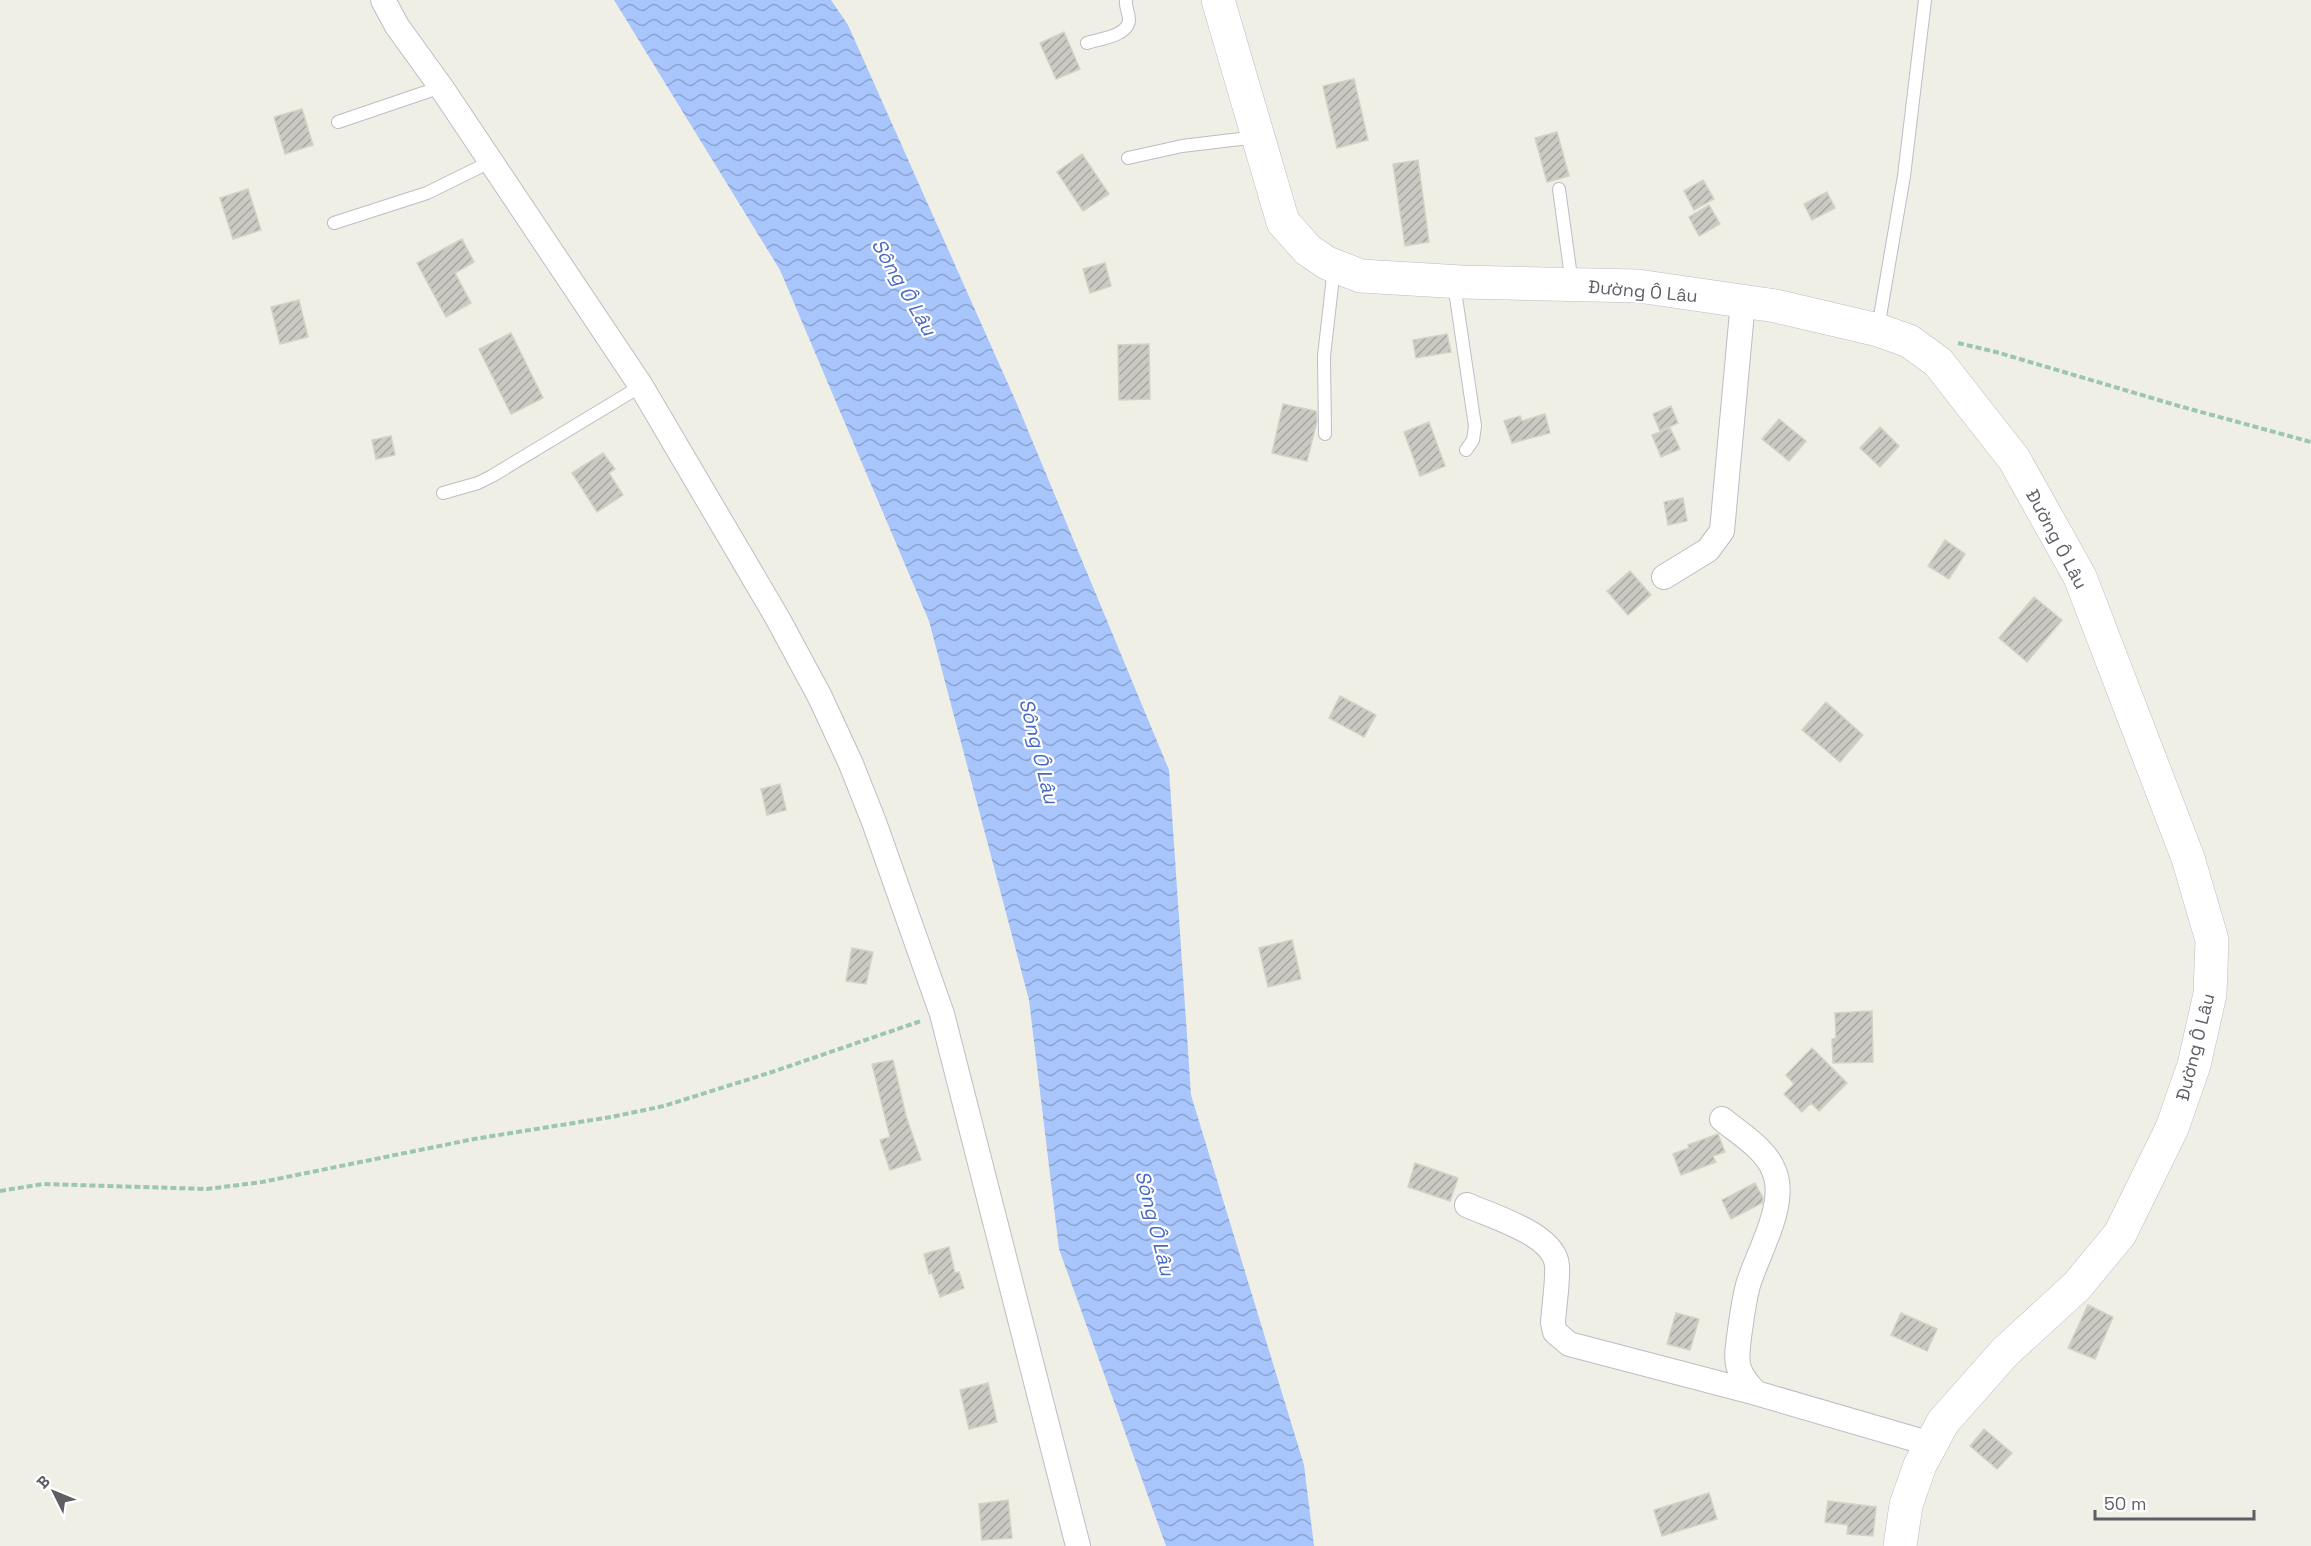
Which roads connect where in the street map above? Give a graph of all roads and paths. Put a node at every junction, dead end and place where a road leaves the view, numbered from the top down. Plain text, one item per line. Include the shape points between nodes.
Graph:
1 (383, 0) edge
2 (1126, 0) edge
3 (1218, 0) edge
4 (1925, 0) edge
5 (1087, 43) dead end
6 (441, 87) junction
7 (338, 122) dead end
8 (1257, 137) junction
9 (1128, 158) dead end
10 (490, 162) junction
11 (1559, 189) dead end
12 (334, 224) dead end
13 (1334, 266) junction
14 (1454, 282) junction
15 (1572, 285) junction
16 (1743, 301) junction
17 (1878, 330) junction
18 (1956, 342) dead end
19 (642, 386) junction
20 (1324, 434) dead end
21 (2311, 442) edge
22 (1466, 450) dead end
23 (443, 493) dead end
24 (1664, 577) dead end
25 (942, 1014) junction
26 (1722, 1119) dead end
27 (0, 1191) edge
28 (1467, 1205) dead end
29 (1756, 1393) junction
30 (1931, 1444) junction
31 (1078, 1546) edge
32 (1900, 1546) edge

1 - 6 street
2 - 5 lane via 1129,18 1124,29
3 - 8 main road, Đường Ô Lâu
4 - 17 lane via 1904,176
6 - 7 lane
6 - 10 street
8 - 9 lane via 1182,146
8 - 13 main road, Đường Ô Lâu via 1283,222 1308,250
10 - 12 lane via 427,193
10 - 19 street
11 - 15 lane
13 - 14 main road, Đường Ô Lâu via 1362,276
13 - 20 lane via 1324,356
14 - 15 main road, Đường Ô Lâu
14 - 22 lane via 1475,426 1473,440
15 - 16 main road, Đường Ô Lâu via 1638,286
16 - 17 main road, Đường Ô Lâu
16 - 24 street via 1722,531 1708,550
17 - 30 main road, Đường Ô Lâu via 1909,341 1938,362 2014,459 2080,577 2188,858 2212,940 2210,994 2194,1065 2172,1128 2120,1234 2077,1286 2005,1352 1943,1422
18 - 21 path
19 - 23 lane via 492,476
19 - 25 street via 820,697 874,822
25 - 27 path via 695,1098 611,1117 474,1139 225,1188 43,1184
25 - 31 street
26 - 29 street via 1754,1144 1774,1170 1778,1182 1776,1209 1748,1285 1736,1356 1740,1374
28 - 29 street via 1537,1236 1551,1249 1557,1265 1553,1323 1555,1332 1569,1344
29 - 30 street
30 - 32 main road, Đường Ô Lâu via 1906,1505

